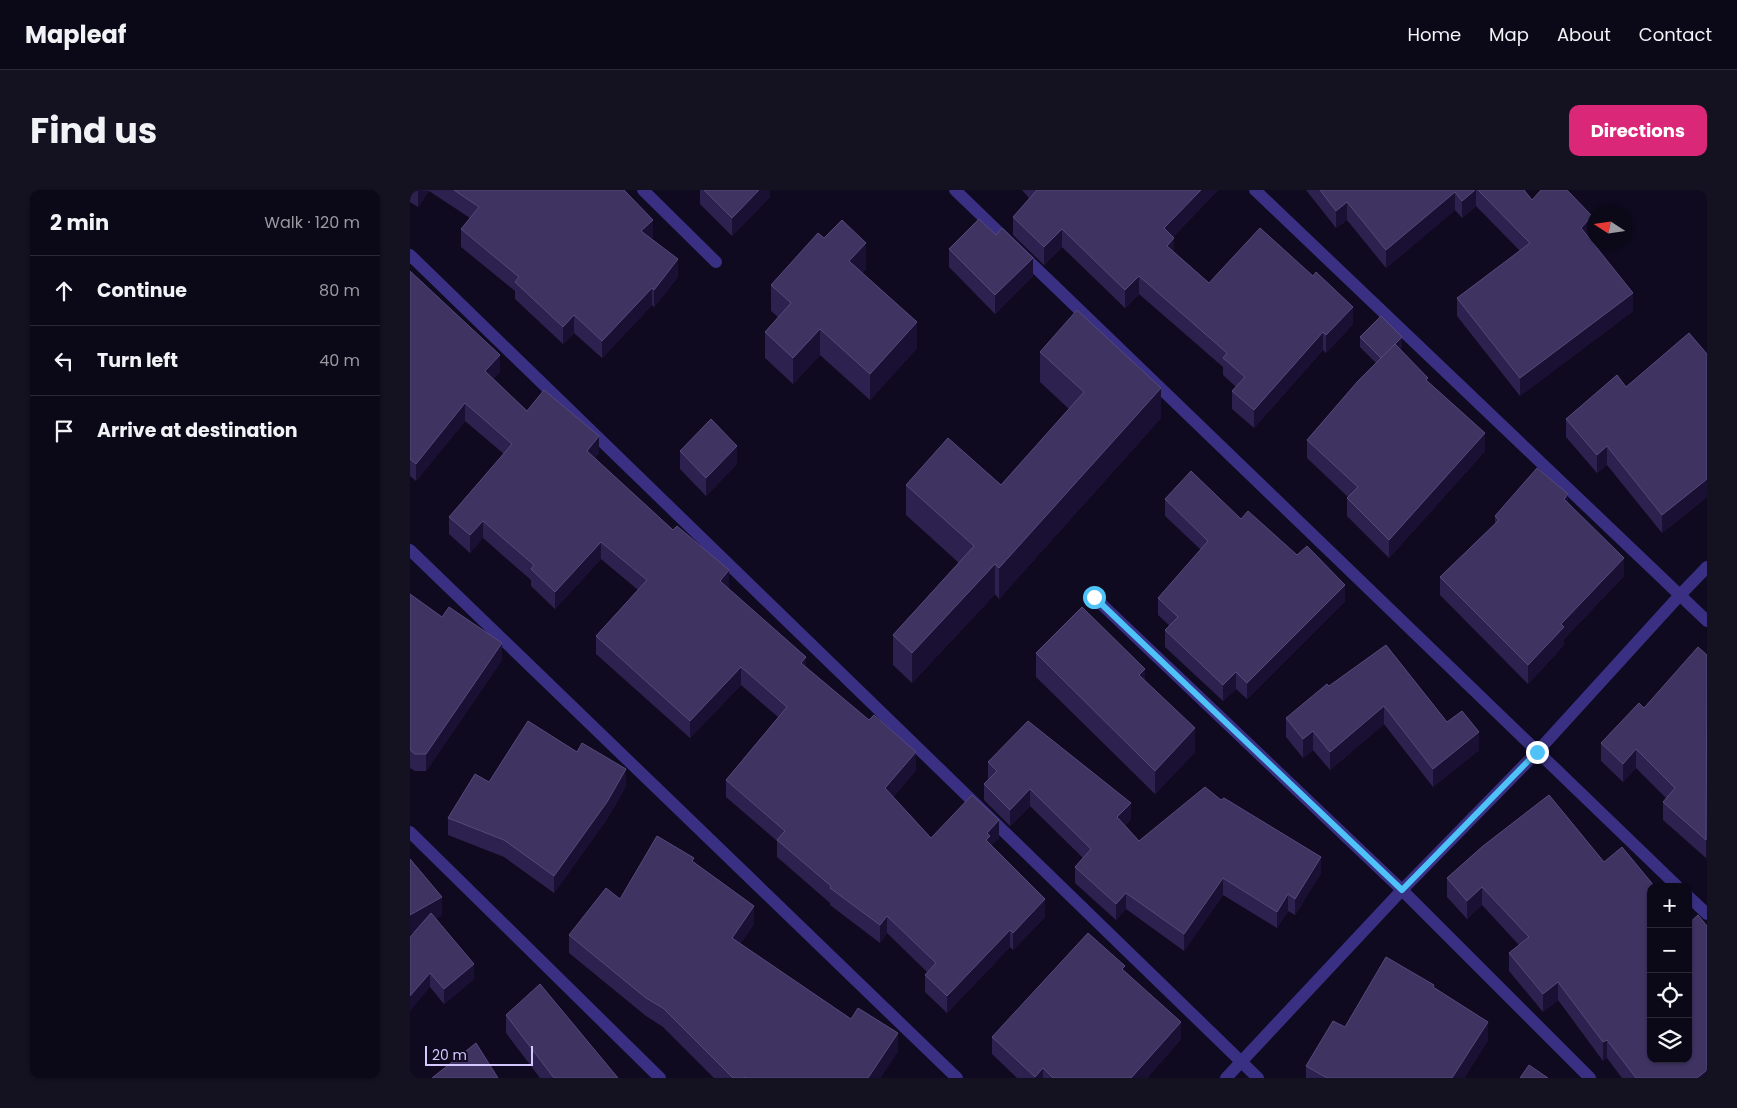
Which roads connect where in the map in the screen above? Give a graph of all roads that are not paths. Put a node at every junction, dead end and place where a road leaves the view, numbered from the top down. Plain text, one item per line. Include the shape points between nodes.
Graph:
1 (643, 190) edge
2 (955, 190) edge
3 (1255, 190) edge
4 (410, 255) edge
5 (716, 262) dead end
6 (410, 550) edge
7 (1707, 567) edge
8 (1680, 595) junction
9 (1094, 597) dead end
10 (1707, 621) edge
11 (1537, 752) junction
12 (410, 832) edge
13 (1674, 883) edge
14 (1402, 890) junction
15 (1692, 900) edge
16 (1707, 914) edge
17 (1241, 1062) junction
18 (660, 1078) edge
19 (957, 1078) edge
20 (1226, 1078) edge
21 (1258, 1078) edge
22 (1590, 1078) edge

1 - 5 street
2 - 11 street
3 - 8 street
4 - 17 street
6 - 19 street
7 - 8 street
8 - 10 street
8 - 11 street
9 - 14 street
11 - 13 street
11 - 14 street
12 - 18 street
14 - 17 street
14 - 22 street
15 - 16 street
17 - 20 street
17 - 21 street

